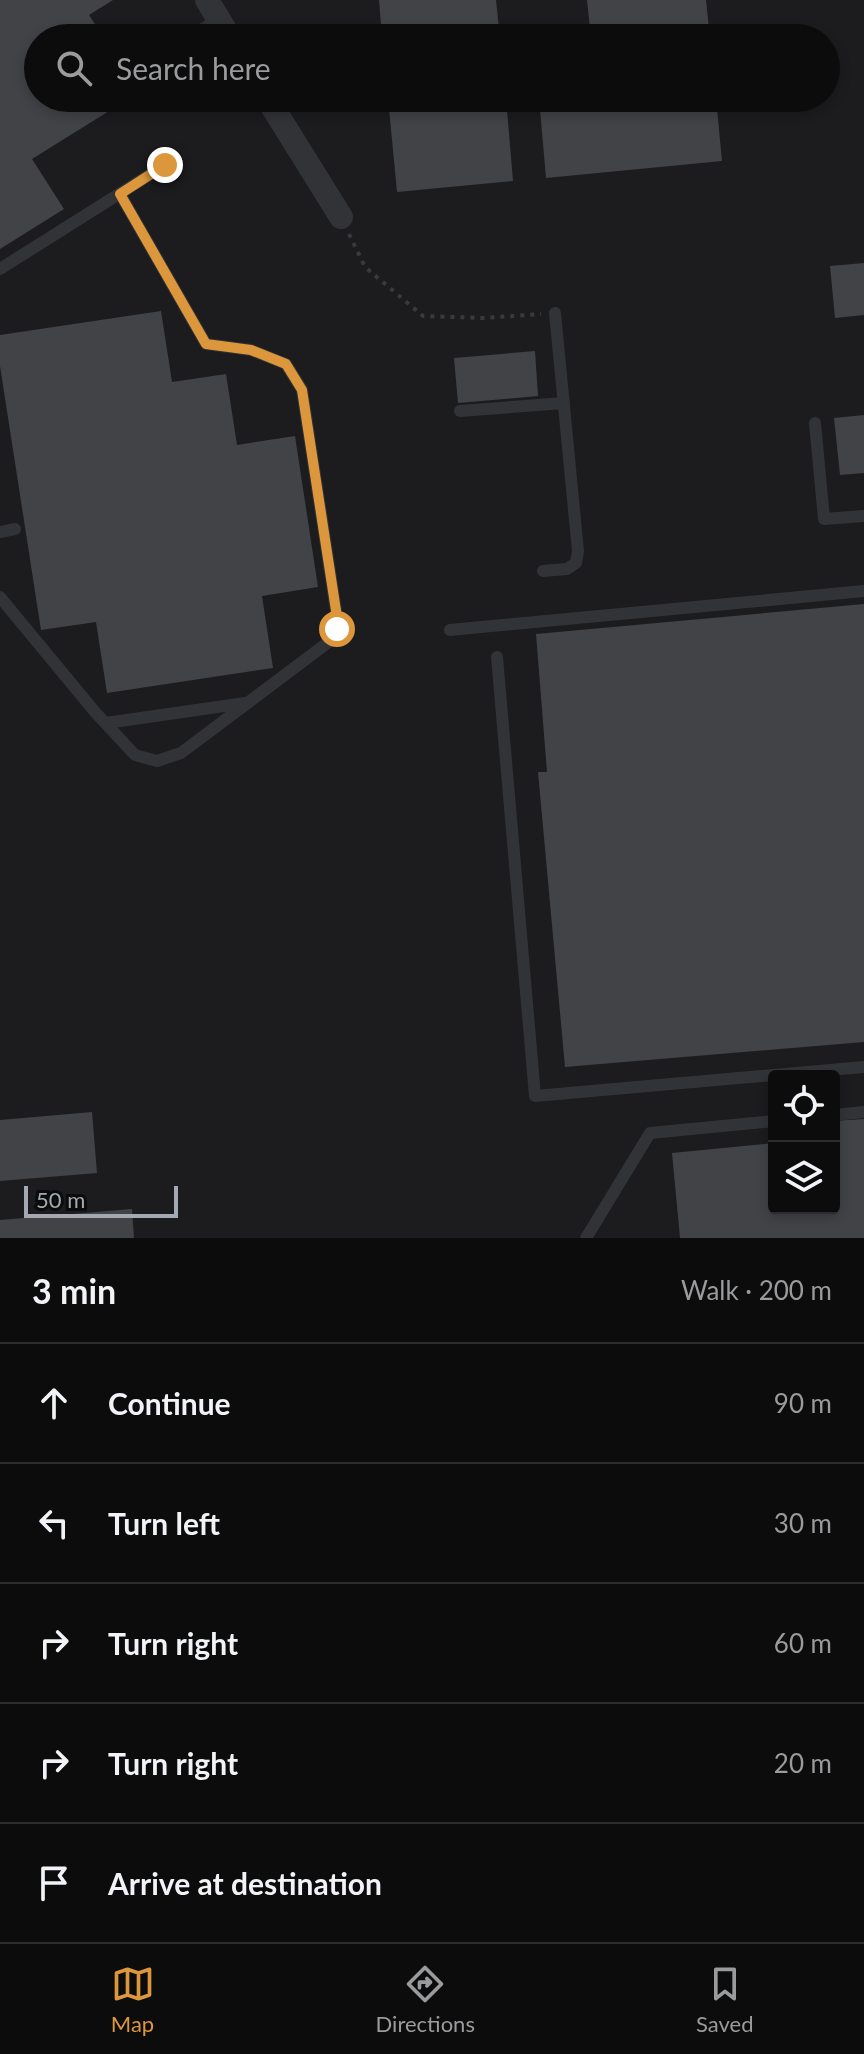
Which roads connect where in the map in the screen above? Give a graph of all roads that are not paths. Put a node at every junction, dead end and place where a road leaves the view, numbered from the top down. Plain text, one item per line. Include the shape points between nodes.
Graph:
1 (276, 112) edge
2 (165, 165) dead end
3 (120, 194) junction
4 (341, 217) road end
5 (0, 269) edge
6 (555, 313) road end
7 (564, 403) junction
8 (460, 411) dead end
9 (815, 423) dead end
10 (864, 516) edge
11 (15, 529) dead end
12 (0, 532) edge
13 (543, 571) dead end
14 (864, 591) edge
15 (0, 597) edge
16 (450, 630) dead end
17 (497, 657) dead end
18 (248, 702) junction
19 (106, 723) junction
20 (864, 1067) edge
21 (864, 1112) edge
22 (840, 1114) edge
23 (768, 1122) edge
24 (586, 1238) edge

1 - 4 street
2 - 3 lane
3 - 5 lane
3 - 18 lane via 206,344 251,350 286,364 302,390 337,629 330,641
6 - 7 lane
7 - 8 lane
7 - 13 lane via 578,551 576,563 567,569
9 - 10 lane via 824,519
11 - 12 lane
14 - 16 lane
15 - 19 lane
17 - 20 lane via 535,1096
18 - 19 lane
18 - 19 lane via 181,753 157,761 135,755
21 - 22 lane
23 - 24 lane via 650,1133

